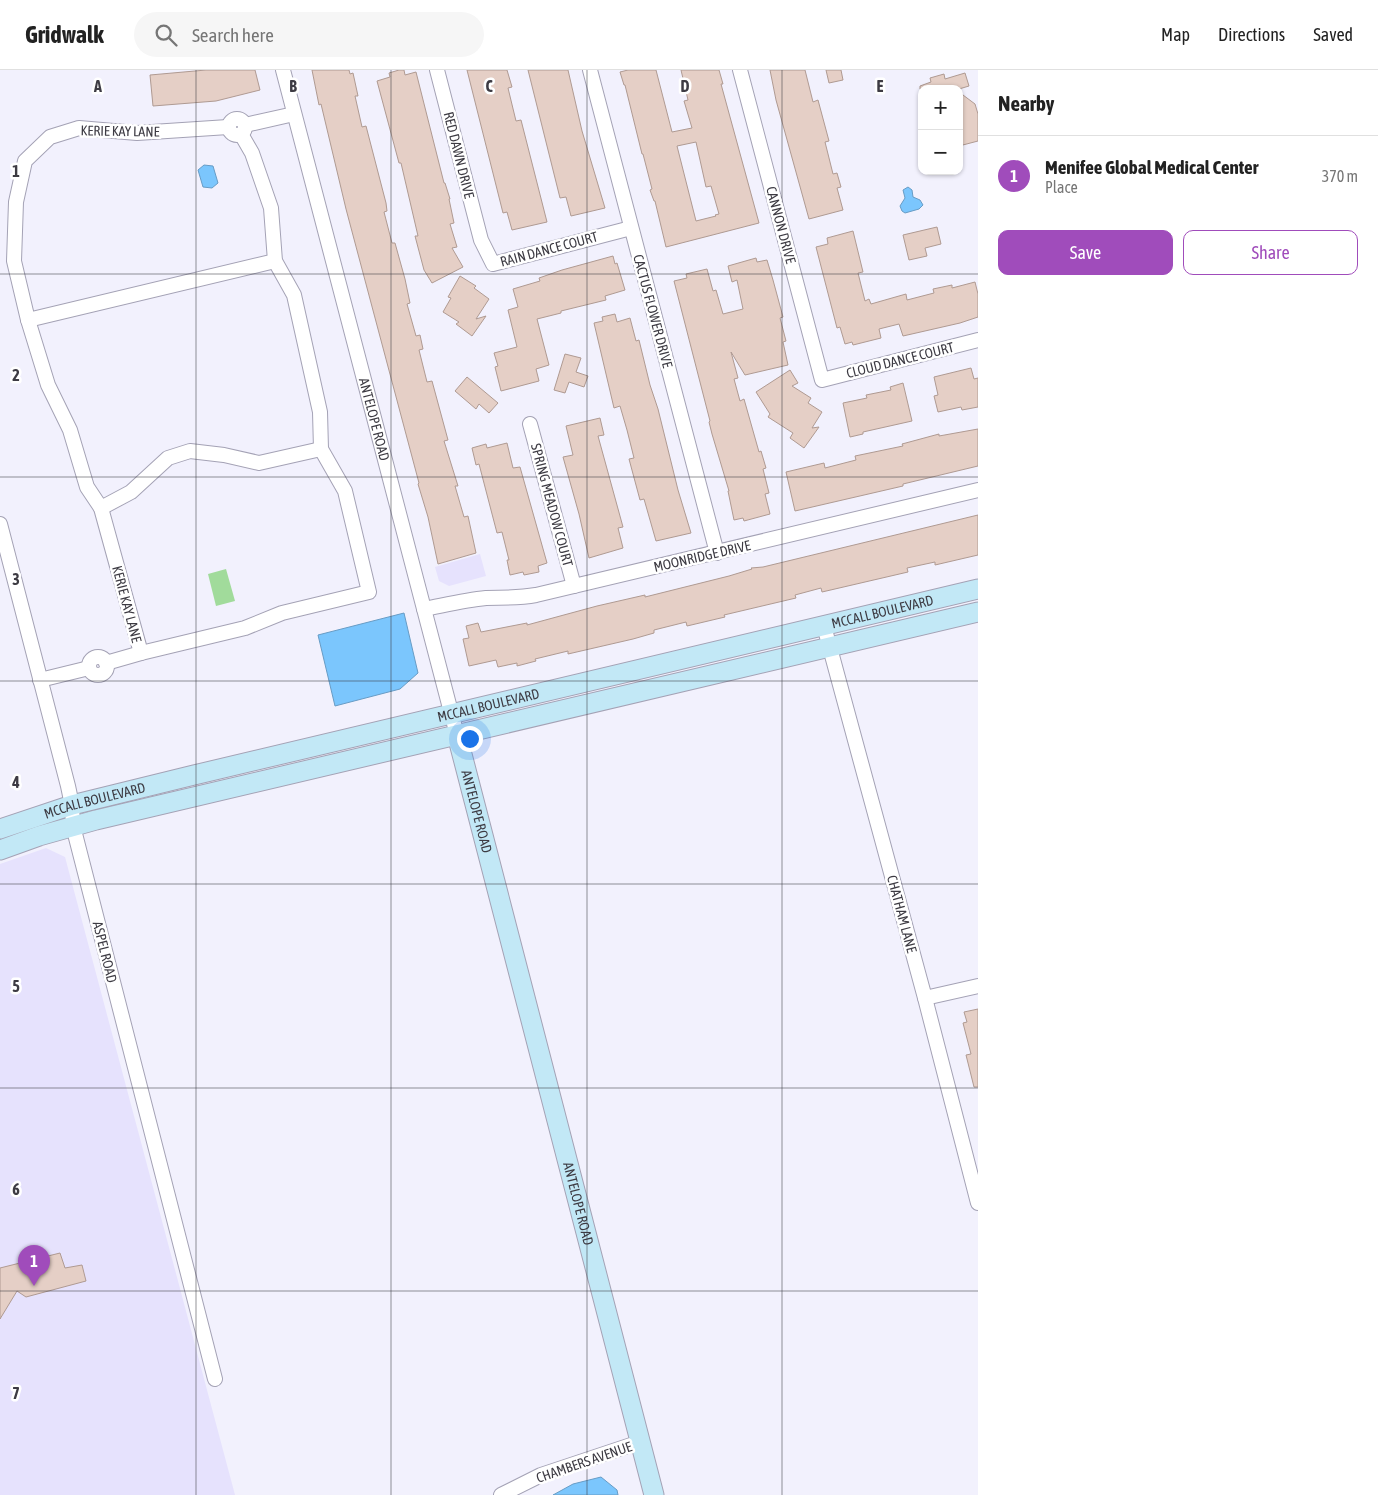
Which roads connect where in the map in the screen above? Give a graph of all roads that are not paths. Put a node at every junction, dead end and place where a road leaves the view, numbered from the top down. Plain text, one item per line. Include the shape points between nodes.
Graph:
1 (283, 70) edge
2 (437, 70) edge
3 (590, 70) edge
4 (740, 70) edge
5 (294, 114) junction
6 (243, 129) junction
7 (631, 228) junction
8 (481, 240) joint
9 (275, 261) junction
10 (28, 320) junction
11 (978, 340) edge
12 (822, 380) joint
13 (530, 424) dead end
14 (321, 449) junction
15 (978, 490) edge
16 (101, 508) junction
17 (0, 524) edge
18 (717, 553) junction
19 (574, 586) junction
20 (978, 589) edge
21 (424, 610) junction
22 (978, 612) edge
23 (824, 626) junction
24 (830, 647) junction
25 (141, 654) junction
26 (40, 680) junction
27 (452, 713) junction
28 (457, 735) junction
29 (72, 805) junction
30 (73, 826) junction
31 (0, 828) edge
32 (0, 850) edge
33 (978, 986) edge
34 (924, 998) junction
35 (978, 1203) edge
36 (215, 1379) dead end
37 (640, 1442) junction
38 (501, 1495) edge
39 (654, 1495) edge

1 - 5 street, ANTELOPE ROAD
2 - 8 street, RED DAWN DRIVE
3 - 7 street, CACTUS FLOWER DRIVE
4 - 12 street, CANNON DRIVE
5 - 6 street
5 - 21 street, ANTELOPE ROAD
6 - 9 street, KERIE KAY LANE via 271,208
6 - 10 street, KERIE KAY LANE via 240,119 234,118 228,126 137,133 79,128 50,137 25,161 16,202 14,261
7 - 8 street, RAIN DANCE COURT via 493,264
7 - 18 street, CACTUS FLOWER DRIVE
9 - 10 street
9 - 14 street, KERIE KAY LANE via 294,295 320,412
10 - 16 street, KERIE KAY LANE via 48,385 70,430 87,487
11 - 12 street, CLOUD DANCE COURT
13 - 19 street, SPRING MEADOW COURT
14 - 16 street via 259,463 190,451 168,458 131,492
14 - 25 street, KERIE KAY LANE via 345,491 369,592 282,613 245,628
15 - 18 street, MOONRIDGE DRIVE
16 - 25 street, KERIE KAY LANE
17 - 26 street, ASPEL ROAD
18 - 19 street, MOONRIDGE DRIVE
19 - 21 street, MOONRIDGE DRIVE via 528,596 458,602
20 - 23 main road, MCCALL BOULEVARD
21 - 27 street, ANTELOPE ROAD
22 - 24 main road, MCCALL BOULEVARD
23 - 24 street, CHATHAM LANE
23 - 27 main road, MCCALL BOULEVARD
24 - 28 main road, MCCALL BOULEVARD
24 - 34 street, CHATHAM LANE
25 - 26 street via 106,663 102,658 96,658 89,668
26 - 29 street, ASPEL ROAD
27 - 28 street, ANTELOPE ROAD
27 - 29 main road, MCCALL BOULEVARD
28 - 30 main road, MCCALL BOULEVARD
28 - 37 main road, ANTELOPE ROAD
29 - 30 street, ASPEL ROAD
29 - 31 main road, MCCALL BOULEVARD
30 - 32 main road, MCCALL BOULEVARD
30 - 36 street, ASPEL ROAD
33 - 34 street
34 - 35 street, CHATHAM LANE
37 - 38 street, CHAMBERS AVENUE via 541,1476
37 - 39 main road, ANTELOPE ROAD

